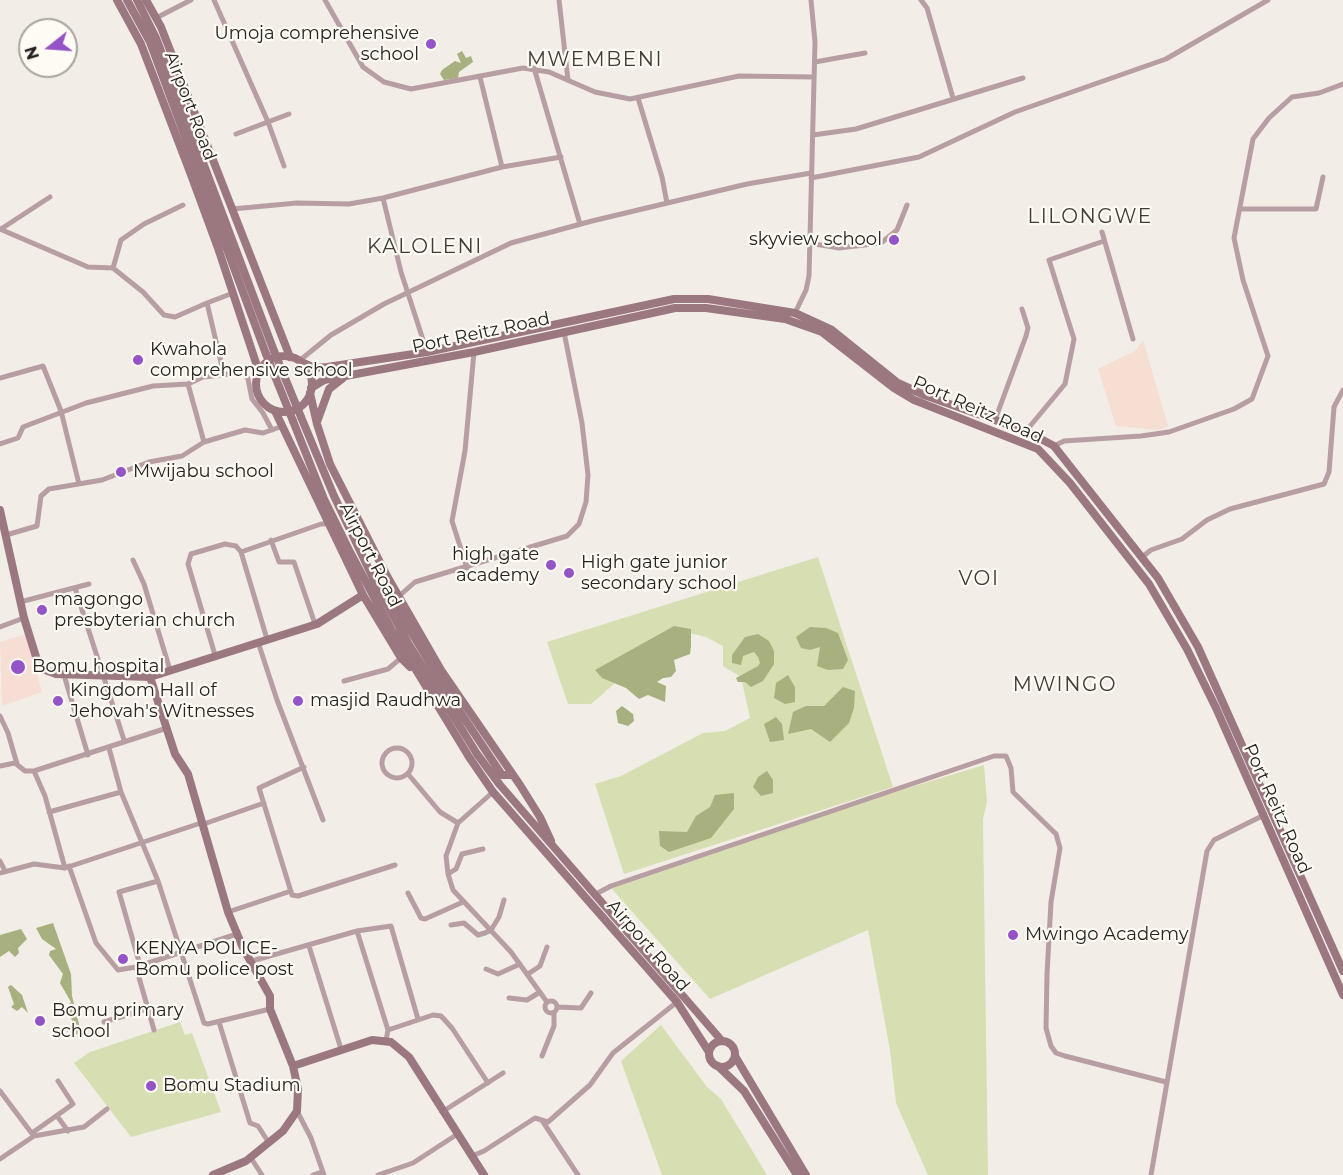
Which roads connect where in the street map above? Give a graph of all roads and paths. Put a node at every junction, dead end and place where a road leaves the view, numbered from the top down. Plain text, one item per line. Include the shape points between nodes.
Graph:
1 (117, 0) edge
2 (127, 0) edge
3 (137, 0) edge
4 (146, 0) edge
5 (191, 0) edge
6 (214, 0) edge
7 (325, 0) edge
8 (559, 0) edge
9 (811, 0) edge
10 (921, 0) edge
11 (1268, 0) edge
12 (156, 18) junction
13 (865, 53) dead end
14 (815, 62) junction
15 (534, 68) junction
16 (480, 77) junction
17 (814, 77) junction
18 (1023, 78) dead end
19 (568, 80) junction
20 (1343, 84) edge
21 (638, 98) junction
22 (953, 98) junction
23 (289, 114) dead end
24 (268, 122) junction
25 (186, 128) junction
26 (236, 134) dead end
27 (813, 135) junction
28 (561, 157) junction
29 (284, 166) dead end
30 (502, 167) junction
31 (811, 176) junction
32 (1323, 177) dead end
33 (50, 197) dead end
34 (383, 198) junction
35 (667, 203) junction
36 (183, 205) dead end
37 (906, 205) dead end
38 (232, 209) junction
39 (1241, 209) junction
40 (580, 224) junction
41 (0, 230) edge
42 (1102, 231) dead end
43 (1104, 241) junction
44 (809, 243) junction
45 (113, 268) junction
46 (408, 292) junction
47 (233, 293) junction
48 (207, 303) junction
49 (1022, 309) dead end
50 (795, 313) junction
51 (563, 331) junction
52 (1133, 339) dead end
53 (427, 352) junction
54 (474, 352) junction
55 (290, 357) junction
56 (300, 362) junction
57 (259, 372) junction
58 (224, 375) junction
59 (344, 377) junction
60 (0, 378) edge
61 (188, 384) junction
62 (1343, 390) edge
63 (311, 391) junction
64 (61, 411) junction
65 (275, 411) junction
66 (995, 420) junction
67 (317, 424) junction
68 (283, 426) junction
69 (272, 430) junction
70 (1026, 430) junction
71 (204, 442) junction
72 (0, 444) edge
73 (1054, 446) junction
74 (79, 484) junction
75 (0, 510) edge
76 (329, 524) junction
77 (6, 535) junction
78 (271, 540) junction
79 (241, 552) junction
80 (1142, 557) junction
81 (133, 560) dead end
82 (467, 568) junction
83 (370, 582) junction
84 (89, 584) dead end
85 (75, 588) junction
86 (363, 595) junction
87 (398, 597) junction
88 (20, 602) junction
89 (24, 618) junction
90 (315, 624) junction
91 (0, 627) edge
92 (267, 639) junction
93 (258, 642) junction
94 (215, 655) junction
95 (400, 658) junction
96 (170, 670) junction
97 (64, 675) junction
98 (104, 675) junction
99 (419, 676) junction
100 (150, 677) junction
101 (344, 681) dead end
102 (0, 716) edge
103 (167, 728) junction
104 (124, 740) junction
105 (109, 748) junction
106 (88, 755) junction
107 (17, 764) junction
108 (0, 766) edge
109 (304, 767) junction
110 (34, 771) junction
111 (408, 774) junction
112 (121, 792) junction
113 (493, 792) junction
114 (264, 803) junction
115 (49, 812) junction
116 (1264, 815) junction
117 (323, 820) dead end
118 (458, 823) junction
119 (201, 824) junction
120 (142, 841) junction
121 (483, 849) dead end
122 (554, 849) junction
123 (0, 861) edge
124 (395, 866) dead end
125 (67, 867) junction
126 (3, 872) edge
127 (448, 874) junction
128 (158, 881) junction
129 (291, 891) junction
130 (408, 893) dead end
131 (594, 894) junction
132 (504, 900) dead end
133 (463, 902) junction
134 (228, 912) junction
135 (451, 925) dead end
136 (491, 930) junction
137 (357, 931) junction
138 (237, 934) junction
139 (309, 946) junction
140 (547, 947) dead end
141 (180, 952) junction
142 (252, 961) junction
143 (520, 964) junction
144 (138, 966) junction
145 (486, 969) dead end
146 (1343, 971) edge
147 (528, 974) junction
148 (1341, 985) edge
149 (540, 992) junction
150 (591, 993) dead end
151 (1343, 995) edge
152 (509, 998) dead end
153 (547, 1002) junction
154 (677, 1002) junction
155 (147, 1009) junction
156 (270, 1009) junction
157 (556, 1010) junction
158 (418, 1019) junction
159 (104, 1022) dead end
160 (219, 1022) junction
161 (154, 1030) dead end
162 (388, 1030) junction
163 (386, 1040) junction
164 (722, 1041) junction
165 (341, 1049) junction
166 (709, 1052) junction
167 (542, 1056) dead end
168 (735, 1056) junction
169 (293, 1066) junction
170 (718, 1066) junction
171 (503, 1073) dead end
172 (58, 1081) dead end
173 (1166, 1082) junction
174 (488, 1083) junction
175 (0, 1091) edge
176 (108, 1109) dead end
177 (297, 1110) junction
178 (442, 1112) junction
179 (57, 1116) junction
180 (543, 1122) junction
181 (68, 1131) junction
182 (33, 1135) junction
183 (456, 1135) junction
184 (269, 1143) junction
185 (472, 1156) junction
186 (251, 1158) junction
187 (0, 1159) edge
188 (323, 1174) edge
189 (382, 1174) edge
190 (214, 1175) edge
191 (262, 1175) edge
192 (313, 1175) edge
193 (484, 1175) edge
194 (578, 1175) edge
195 (797, 1175) edge
196 (806, 1175) edge
197 (1151, 1175) edge

1 - 47 main road via 141,45
2 - 25 main road, Airport Road via 150,42
3 - 25 main road, Airport Road via 156,38
4 - 12 main road
5 - 12 street
6 - 24 street
7 - 16 street via 363,67 384,82 411,89
8 - 19 street
9 - 14 street
10 - 22 street via 927,8
11 - 31 street via 1166,59 1015,112 919,157
12 - 38 main road
13 - 14 street
14 - 17 street
15 - 16 street
15 - 19 street
15 - 28 street
16 - 30 street
17 - 21 street via 739,76
17 - 27 street
18 - 22 street
19 - 21 street via 614,97
20 - 39 street via 1292,97 1260,129 1252,144
21 - 35 street
22 - 27 street via 856,129
23 - 24 street
24 - 26 street
24 - 29 street
25 - 83 main road, Airport Road, bridge via 315,478
27 - 31 street
28 - 30 street
28 - 40 street
30 - 34 street
31 - 35 street via 747,184
31 - 44 street
32 - 39 street via 1316,209
33 - 41 street
34 - 38 street via 349,204 297,203
34 - 46 street
35 - 40 street
36 - 45 street via 121,240
37 - 44 street via 897,230 881,243 839,248
38 - 55 main road
39 - 73 street via 1234,245 1268,360 1252,399 1169,432 1064,441
40 - 46 street via 511,243
41 - 45 street via 88,267
42 - 43 street
43 - 52 street
43 - 70 street via 1049,261 1074,339 1065,384
44 - 50 street via 809,276
45 - 48 street via 164,315 175,317
46 - 53 street
46 - 56 street via 331,335
47 - 48 street
47 - 57 main road
48 - 58 street
49 - 66 street via 1028,328
50 - 53 main road via 708,299 674,299
50 - 66 main road via 832,330 898,383
51 - 54 main road, Port Reitz Road
51 - 82 street via 575,380 587,464 586,502 579,524 567,536
51 - 116 main road, Port Reitz Road via 675,308 706,308 785,319 822,332 914,400 1038,448 1149,584 1192,658
53 - 56 main road via 315,368
54 - 59 main road, Port Reitz Road
54 - 82 street via 466,443 452,521
55 - 56 main road
55 - 57 main road via 271,359
56 - 63 main road via 310,377
57 - 65 main road via 258,394
58 - 61 street via 203,377
58 - 69 street via 242,370 252,399
59 - 63 main road, Port Reitz Road via 324,380
59 - 67 main road via 329,389
60 - 64 street via 42,365
61 - 64 street via 153,386
61 - 71 street
62 - 80 street via 1334,408 1329,472 1324,484 1230,509 1182,539
63 - 65 main road via 298,408
63 - 67 main road
64 - 72 street via 22,428 18,438
64 - 74 street
65 - 68 main road
66 - 70 main road
67 - 87 main road via 339,484
68 - 69 street
68 - 76 main road
69 - 71 street via 245,430
70 - 73 main road
71 - 74 street via 182,456
73 - 80 main road
74 - 77 street via 43,493 37,526
75 - 77 main road
76 - 78 street
76 - 86 main road
77 - 88 main road
78 - 79 street
78 - 90 street via 279,562 294,562
79 - 92 street
79 - 94 street via 236,546 225,544 188,558
80 - 146 main road via 1198,647
81 - 96 street
82 - 87 street via 415,582
83 - 99 main road, Airport Road
83 - 122 main road, Airport Road via 477,754
84 - 85 street
85 - 88 street
85 - 98 street
86 - 90 main road
86 - 95 main road
87 - 122 main road via 441,670 540,817
88 - 89 main road
89 - 91 street
89 - 97 main road via 38,663 45,670
90 - 92 main road
92 - 93 main road
93 - 94 main road
93 - 109 street
94 - 96 main road
95 - 99 main road
95 - 101 street via 388,669
96 - 100 main road
97 - 98 main road
97 - 106 street
98 - 100 main road
98 - 104 street
99 - 113 main road, Airport Road
100 - 103 main road
102 - 107 street
103 - 104 street
103 - 119 main road via 188,774
104 - 105 street
105 - 106 street
105 - 112 street
106 - 110 street
107 - 108 street
107 - 110 street via 25,771
109 - 114 street via 259,787
109 - 117 street
110 - 115 street
111 - 111 street via 398,778 385,772 382,758 388,750 397,747 409,753 412,762
111 - 118 street via 440,812
112 - 115 street
112 - 120 street
113 - 118 street
113 - 154 main road, Airport Road
114 - 119 street
114 - 129 street
115 - 125 street
116 - 148 main road, Port Reitz Road
116 - 173 street via 1214,840 1207,851
118 - 127 street via 447,848
119 - 120 street
119 - 134 main road
120 - 125 street
120 - 128 street
121 - 127 street via 462,854 456,869
122 - 131 main road, Airport Road
123 - 126 street
124 - 129 street via 298,897
125 - 126 street via 34,864
125 - 144 street via 96,943 118,970
127 - 133 street via 453,890
128 - 141 street
128 - 144 street via 119,892
129 - 134 street
130 - 133 street via 425,919
131 - 164 main road, Airport Road
131 - 173 street via 994,756 1006,756 1013,792 1056,834 1060,848 1051,902 1048,964 1046,1028 1051,1046 1056,1053 1074,1059
132 - 136 street
133 - 136 street
134 - 138 main road
135 - 136 street via 468,924 478,935
136 - 143 street
137 - 139 street
137 - 158 street via 393,927
137 - 162 street
138 - 141 street
138 - 142 main road
139 - 142 street
139 - 165 street
140 - 147 street via 540,966
141 - 144 street
141 - 160 street via 204,1023
142 - 156 main road via 270,996
143 - 145 street via 498,974
143 - 147 street
144 - 155 street
147 - 149 street
148 - 151 main road, Port Reitz Road
149 - 152 street via 526,1000
149 - 153 street
150 - 157 street via 581,1008
153 - 157 street via 553,1001
153 - 157 street via 546,1010
154 - 166 main road, Airport Road
154 - 180 street via 613,1053 585,1091
155 - 159 street
155 - 161 street
156 - 160 street
156 - 169 main road
157 - 167 street
158 - 162 street
158 - 174 street via 436,1015 443,1018
160 - 184 street via 250,1123 258,1126
162 - 163 street
163 - 165 main road
163 - 178 main road via 409,1057
164 - 166 main road
164 - 168 main road via 731,1046
165 - 169 main road
166 - 170 main road via 712,1063
168 - 170 main road via 729,1065
168 - 196 main road
169 - 177 main road
170 - 195 main road via 744,1090
171 - 174 street
172 - 179 street via 73,1104
173 - 197 street
174 - 178 street
175 - 182 street
176 - 181 street via 84,1127
177 - 184 main road via 286,1128
177 - 188 street
178 - 183 main road
179 - 181 street
179 - 182 street
180 - 185 street via 535,1118
180 - 194 street
181 - 182 street
182 - 187 street
183 - 185 main road
183 - 189 street via 413,1163
184 - 186 main road
185 - 193 main road
186 - 190 main road
186 - 191 street
188 - 192 street

